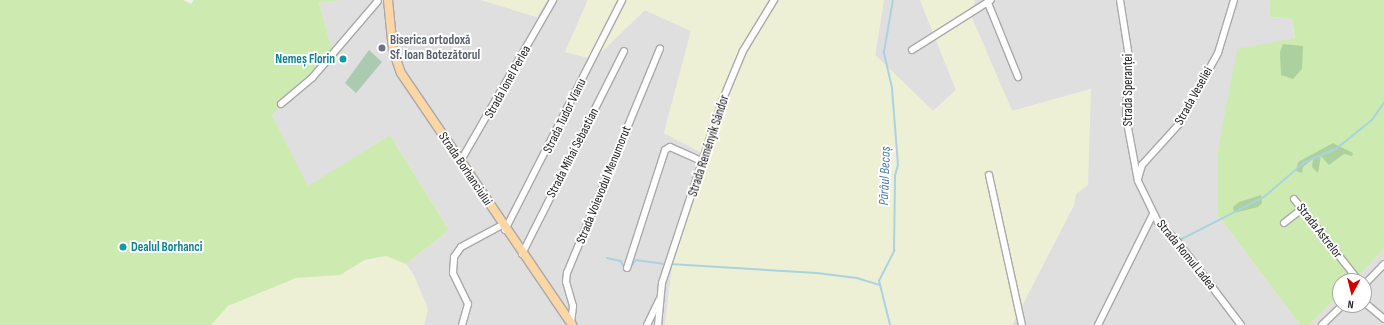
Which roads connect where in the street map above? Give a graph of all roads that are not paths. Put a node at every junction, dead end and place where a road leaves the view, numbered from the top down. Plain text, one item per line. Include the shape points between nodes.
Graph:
1 (388, 0) edge
2 (553, 0) edge
3 (622, 0) edge
4 (774, 0) edge
5 (1120, 0) edge
6 (1234, 0) edge
7 (378, 1) edge
8 (990, 1) edge
9 (660, 50) dead end
10 (912, 50) dead end
11 (624, 51) dead end
12 (1018, 78) dead end
13 (281, 104) dead end
14 (460, 162) junction
15 (704, 162) junction
16 (989, 175) dead end
17 (1138, 181) junction
18 (1294, 199) dead end
19 (1302, 209) junction
20 (1153, 214) junction
21 (1284, 223) dead end
22 (504, 227) junction
23 (522, 254) junction
24 (1384, 264) edge
25 (627, 268) dead end
26 (1353, 273) edge
27 (1372, 277) edge
28 (660, 300) junction
29 (1372, 309) edge
30 (1336, 313) edge
31 (1384, 319) edge
32 (571, 324) edge
33 (1327, 324) edge
34 (462, 325) edge
35 (647, 325) edge
36 (658, 325) edge
37 (1022, 325) edge
38 (1098, 325) edge
39 (1241, 325) edge

1 - 7 street
1 - 14 main road, Strada Borhanciului via 396,64
2 - 14 street, Strada Ionel Perlea
3 - 22 street, Strada Tudor Vianu
4 - 15 street, Strada Reményik Sándor via 743,51
5 - 17 street, Strada Speranței via 1128,57 1126,117
6 - 17 street, Strada Veseliei via 1218,53 1179,124 1142,165
7 - 13 street via 312,78
8 - 10 street
8 - 12 street
9 - 32 street, Strada Voievodul Menumorut via 568,273 566,282 573,306
11 - 23 street, Strada Mihai Sebastian
14 - 22 main road, Strada Borhanciului
15 - 25 street via 670,147 665,150
15 - 28 street, Strada Reményik Sándor via 668,264
16 - 37 street
17 - 20 street, Strada Romul Ladea
18 - 19 street, Strada Astrelor
19 - 21 street
19 - 26 street, Strada Astrelor
20 - 38 street
20 - 39 street, Strada Romul Ladea
22 - 23 main road, Strada Borhanciului
22 - 34 street via 461,247 454,257 453,273 468,304
23 - 32 main road, Strada Borhanciului
24 - 27 street
28 - 35 street, Strada Reményik Sándor
28 - 36 street, Strada Reményik Sándor
29 - 31 street
30 - 33 street

